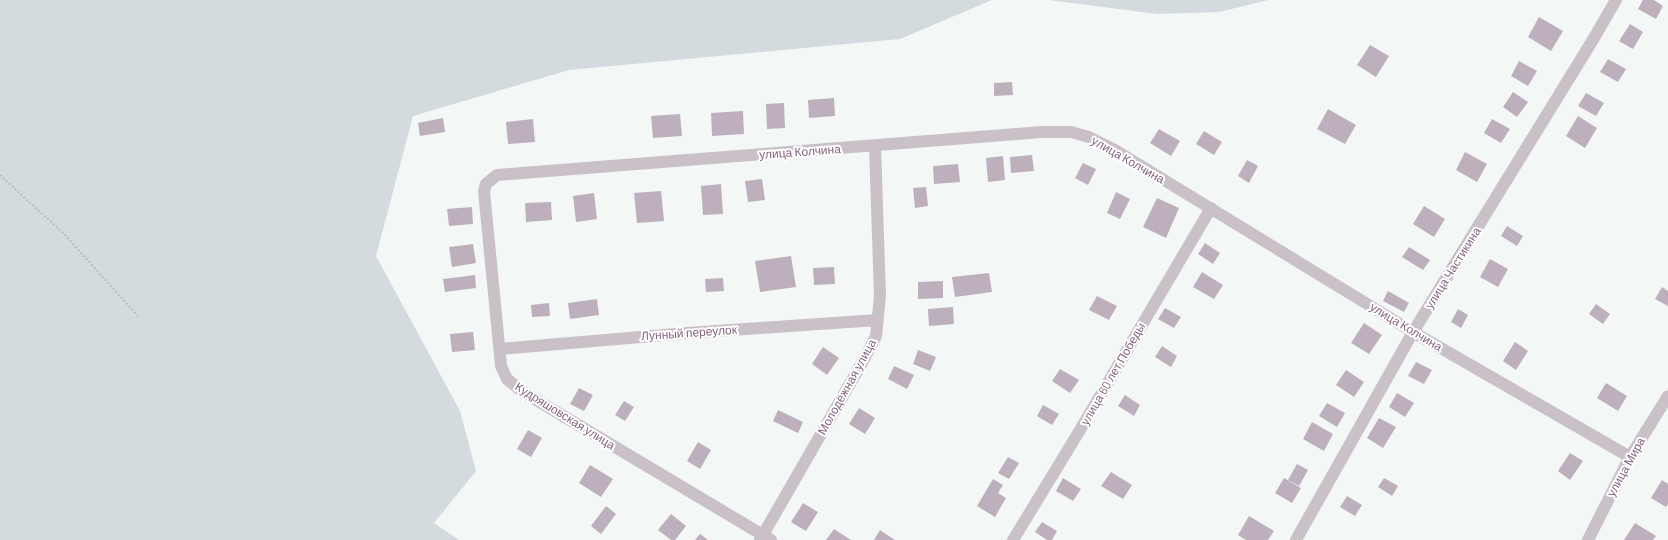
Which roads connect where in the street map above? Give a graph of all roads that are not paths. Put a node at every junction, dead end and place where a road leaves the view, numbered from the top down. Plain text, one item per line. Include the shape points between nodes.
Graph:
1 (1616, 0) edge
2 (875, 146) junction
3 (486, 184) joint
4 (1211, 208) junction
5 (878, 320) junction
6 (1413, 332) junction
7 (500, 349) junction
8 (1668, 396) edge
9 (1630, 457) junction
10 (765, 538) edge
11 (1013, 540) edge
12 (1296, 540) edge
13 (1588, 540) edge

1 - 6 street, улица Частикина
2 - 3 street, улица Колчина via 496,175
2 - 4 street, улица Колчина via 1042,132 1071,132 1089,137 1115,150
2 - 5 street, Молодёжная улица via 880,296
3 - 7 street, Кудряшовская улица via 484,191
4 - 6 street, улица Колчина
4 - 11 street, улица 60 лет Победы
5 - 7 street, Лунный переулок
5 - 10 street, Молодёжная улица via 876,336
6 - 9 street, улица Колчина
6 - 12 street, улица Частикина
7 - 10 street, Кудряшовская улица via 501,366 507,379 523,392
8 - 9 street, улица Мира
9 - 13 street, улица Мира

